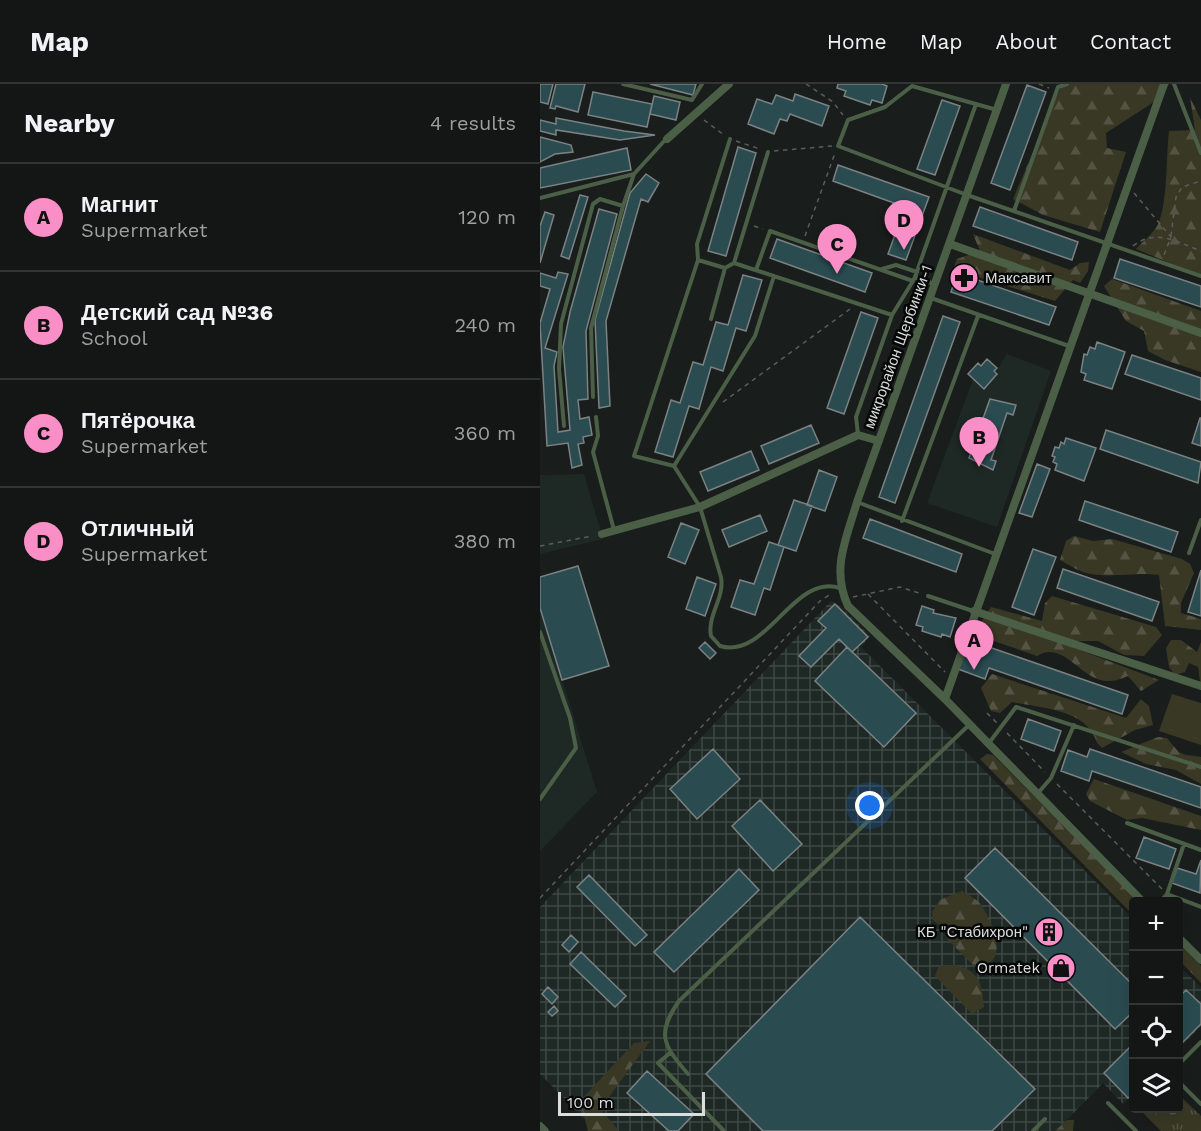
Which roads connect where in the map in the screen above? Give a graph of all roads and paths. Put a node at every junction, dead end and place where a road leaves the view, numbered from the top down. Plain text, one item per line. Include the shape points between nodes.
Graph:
1 (623, 84) edge
2 (702, 84) edge
3 (729, 84) edge
4 (806, 84) edge
5 (1006, 84) edge
6 (1039, 84) edge
7 (1067, 84) edge
8 (1164, 84) edge
9 (1174, 84) edge
10 (1057, 91) junction
11 (976, 104) junction
12 (997, 110) junction
13 (695, 114) junction
14 (848, 120) junction
15 (667, 139) joint
16 (730, 139) junction
17 (838, 146) junction
18 (768, 152) junction
19 (1201, 153) edge
20 (634, 174) junction
21 (1201, 181) edge
22 (1127, 185) junction
23 (946, 188) junction
24 (967, 195) junction
25 (540, 198) edge
26 (623, 206) junction
27 (1014, 212) junction
28 (746, 223) junction
29 (770, 231) junction
30 (1171, 237) junction
31 (1106, 242) junction
32 (803, 243) junction
33 (950, 244) junction
34 (1128, 250) junction
35 (1201, 251) edge
36 (698, 260) junction
37 (1162, 262) junction
38 (734, 263) junction
39 (725, 268) junction
40 (881, 269) junction
41 (756, 270) junction
42 (774, 276) junction
43 (1201, 276) edge
44 (915, 277) junction
45 (935, 284) junction
46 (1088, 294) junction
47 (930, 298) junction
48 (858, 303) junction
49 (892, 315) junction
50 (978, 316) junction
51 (711, 319) dead end
52 (1201, 333) edge
53 (1070, 346) junction
54 (593, 397) dead end
55 (705, 414) junction
56 (596, 417) dead end
57 (564, 426) dead end
58 (858, 435) junction
59 (879, 441) junction
60 (674, 466) junction
61 (857, 502) junction
62 (700, 507) junction
63 (1201, 520) edge
64 (902, 521) junction
65 (614, 530) junction
66 (602, 534) joint
67 (540, 546) edge
68 (1189, 553) dead end
69 (995, 554) junction
70 (840, 588) junction
71 (868, 594) junction
72 (928, 596) joint
73 (845, 599) junction
74 (974, 611) junction
75 (540, 632) edge
76 (952, 678) junction
77 (1201, 686) edge
78 (945, 699) junction
79 (987, 713) dead end
80 (970, 725) junction
81 (1074, 725) junction
82 (1001, 727) junction
83 (988, 744) junction
84 (1201, 767) edge
85 (1051, 778) junction
86 (1037, 793) junction
87 (540, 799) edge
88 (1127, 823) dead end
89 (1184, 844) junction
90 (1201, 850) edge
91 (1167, 894) junction
92 (1138, 897) edge
93 (1164, 897) edge
94 (540, 898) edge
95 (1201, 907) edge
96 (1183, 941) edge
97 (1201, 960) edge
98 (1201, 1042) edge
99 (670, 1053) junction
100 (1183, 1061) edge
101 (688, 1074) dead end
102 (1183, 1086) edge
103 (1108, 1103) dead end
104 (1201, 1104) edge
105 (1045, 1119) dead end
106 (540, 1126) edge
107 (545, 1131) edge
108 (724, 1131) edge
109 (1033, 1131) edge
110 (1136, 1131) edge

1 - 2 lane via 692,100
3 - 13 street
4 - 14 path via 833,102
5 - 12 street, микрорайон Щербинки-1
6 - 10 path
7 - 10 lane
8 - 22 street
9 - 19 lane
10 - 27 lane
11 - 12 lane
11 - 14 lane via 912,86 885,107
11 - 23 lane
12 - 24 street, микрорайон Щербинки-1
13 - 15 street
13 - 16 path
14 - 17 lane
15 - 20 lane
16 - 18 path
16 - 36 lane via 697,244
17 - 18 path
17 - 23 lane
17 - 32 path
18 - 28 lane
20 - 25 lane
20 - 26 lane
21 - 30 path via 1182,187 1176,197
22 - 30 path
22 - 31 street
23 - 24 lane
23 - 44 lane
24 - 27 lane
24 - 33 street, микрорайон Щербинки-1
26 - 54 lane via 591,328
26 - 57 lane via 600,199 593,204 561,324 559,369
27 - 31 lane
28 - 29 path
28 - 38 lane
29 - 32 lane
29 - 41 lane
30 - 34 path via 1144,237
30 - 35 path
30 - 37 path
31 - 34 lane
31 - 46 street
32 - 40 lane
33 - 45 street, микрорайон Щербинки-1
33 - 46 street
34 - 37 lane
36 - 39 lane
36 - 60 lane via 634,456
37 - 43 lane
38 - 39 lane
38 - 41 lane
39 - 51 lane
40 - 44 lane
40 - 44 lane via 896,265
41 - 42 lane
42 - 48 lane
42 - 55 lane via 755,336
44 - 45 lane
44 - 49 lane
45 - 47 street, микрорайон Щербинки-1
46 - 52 street
46 - 53 street
47 - 50 lane
47 - 59 street, микрорайон Щербинки-1
48 - 49 lane
48 - 55 path
49 - 58 lane via 855,417
50 - 53 lane
50 - 64 lane
53 - 69 street
55 - 60 lane
56 - 65 lane via 598,436 593,452
58 - 59 street
58 - 62 street
59 - 61 street, микрорайон Щербинки-1
60 - 62 lane
61 - 64 lane
61 - 70 street, микрорайон Щербинки-1 via 839,566
62 - 65 street
62 - 70 lane via 722,583 710,629 720,646 732,648 758,635 812,589 824,585
63 - 68 lane
64 - 69 lane
65 - 66 street
66 - 67 path
69 - 74 street
70 - 73 street
70 - 94 path via 820,601
71 - 72 path via 900,587
71 - 73 path
71 - 76 path
72 - 74 lane
73 - 78 street
74 - 76 street
74 - 77 street
75 - 87 lane via 570,718 576,748
76 - 78 street
78 - 80 street
79 - 82 path
80 - 83 street
80 - 99 lane via 679,1001 667,1018 664,1037
81 - 82 lane via 1017,706
81 - 84 lane
81 - 85 lane
82 - 83 lane
82 - 85 path
83 - 86 street
85 - 86 lane
85 - 91 path
86 - 92 street
88 - 89 lane
89 - 90 lane
89 - 91 lane
91 - 93 lane
91 - 95 lane
96 - 97 street
98 - 100 lane
99 - 101 lane
99 - 108 lane via 658,1063
102 - 104 lane
103 - 110 lane
105 - 109 lane
106 - 107 street

